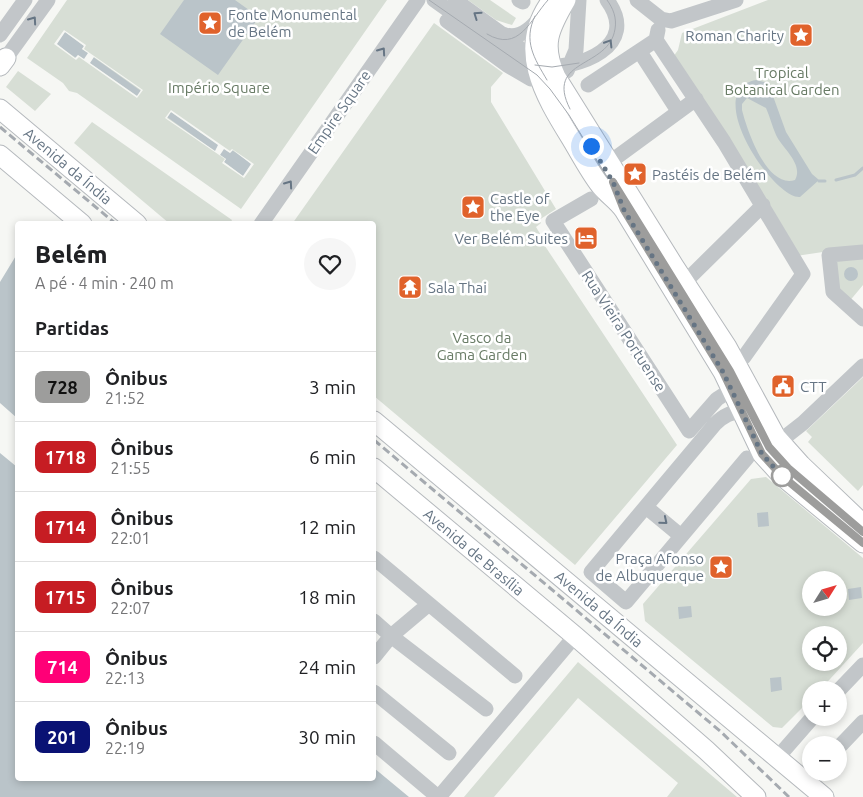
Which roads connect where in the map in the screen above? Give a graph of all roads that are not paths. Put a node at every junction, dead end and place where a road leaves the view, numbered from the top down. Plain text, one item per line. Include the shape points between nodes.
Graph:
1 (25, 0) edge
2 (48, 0) edge
3 (418, 0) edge
4 (434, 0) edge
5 (456, 0) edge
6 (552, 0) edge
7 (566, 0) edge
8 (580, 0) edge
9 (607, 0) edge
10 (637, 0) edge
11 (736, 0) edge
12 (541, 16) junction
13 (661, 19) junction
14 (0, 35) edge
15 (497, 37) junction
16 (656, 40) junction
17 (516, 50) junction
18 (640, 52) junction
19 (3, 62) edge
20 (546, 68) junction
21 (588, 85) dead end
22 (562, 86) junction
23 (696, 99) junction
24 (552, 106) junction
25 (0, 108) edge
26 (678, 111) junction
27 (571, 114) junction
28 (0, 155) edge
29 (610, 162) junction
30 (613, 182) junction
31 (591, 199) dead end
32 (763, 205) junction
33 (624, 210) junction
34 (78, 221) edge
35 (133, 221) edge
36 (262, 221) edge
37 (863, 252) edge
38 (684, 283) junction
39 (863, 319) edge
40 (736, 363) junction
41 (863, 366) edge
42 (737, 389) junction
43 (746, 412) junction
44 (376, 423) edge
45 (778, 439) junction
46 (747, 458) dead end
47 (376, 470) edge
48 (646, 507) junction
49 (863, 524) edge
50 (863, 532) edge
51 (681, 536) junction
52 (863, 543) edge
53 (376, 560) edge
54 (429, 604) junction
55 (376, 624) edge
56 (391, 636) junction
57 (575, 636) junction
58 (376, 655) edge
59 (861, 670) edge
60 (514, 676) dead end
61 (847, 682) edge
62 (376, 694) edge
63 (486, 709) dead end
64 (863, 722) edge
65 (805, 726) edge
66 (847, 739) edge
67 (376, 745) edge
68 (376, 752) edge
69 (449, 753) dead end
70 (778, 757) junction
71 (802, 772) edge
72 (813, 781) edge
73 (435, 797) edge
74 (756, 797) edge
75 (824, 797) edge

1 - 14 street
19 -> 2 street
3 - 17 street, Empire Square
36 -> 3 street, Empire Square
4 - 15 street
15 -> 5 street
6 - 12 main road
7 - 20 main road via 554,20 547,44
8 - 20 street via 576,50
20 -> 9 street via 597,56 610,44 615,22
10 - 13 street
11 - 13 street via 671,21
12 - 17 street
12 - 20 main road via 535,37
13 - 16 street
15 - 17 street
15 - 17 street via 510,36
16 - 18 street
16 - 23 street
17 - 20 street
17 - 20 street
17 - 24 street via 532,80
18 - 21 street
18 - 26 street
20 - 22 main road
20 - 24 main road via 543,91
20 - 27 street
22 - 27 street via 562,96
22 - 29 main road
23 - 26 street
23 - 32 street
24 - 33 main road via 600,186
25 - 35 main road, Avenida da Índia
26 - 29 street
27 - 30 street
28 - 34 main road
29 - 38 main road
30 - 33 street
30 - 42 street
31 - 42 street, Rua Vieira Portuense via 552,221 689,431 717,399
32 - 38 street
32 - 40 street via 804,274 744,357
33 - 42 main road via 723,372
37 - 39 street via 829,256 833,292
38 - 40 main road
40 - 42 main road
41 - 45 street via 803,423
42 - 43 main road
42 - 45 main road
43 - 45 street via 760,418
43 - 48 street via 728,414 715,424
43 - 50 street via 782,462
43 - 52 main road via 757,445 772,466
44 - 70 main road, Avenida da Índia
45 - 49 main road
46 - 51 street
47 - 57 main road, Avenida de Brasília
48 -> 51 street
48 - 51 street via 591,572 626,602
53 - 54 street
54 - 56 street
54 - 60 street
55 - 56 street
56 - 58 street
56 - 63 street
57 - 73 street
57 - 74 main road, Avenida de Brasília
59 - 61 street
62 - 69 street
64 - 66 street
65 - 70 street
67 - 73 street
68 - 73 street
70 - 71 main road, Avenida da Índia
72 - 75 main road, Avenida da Índia

